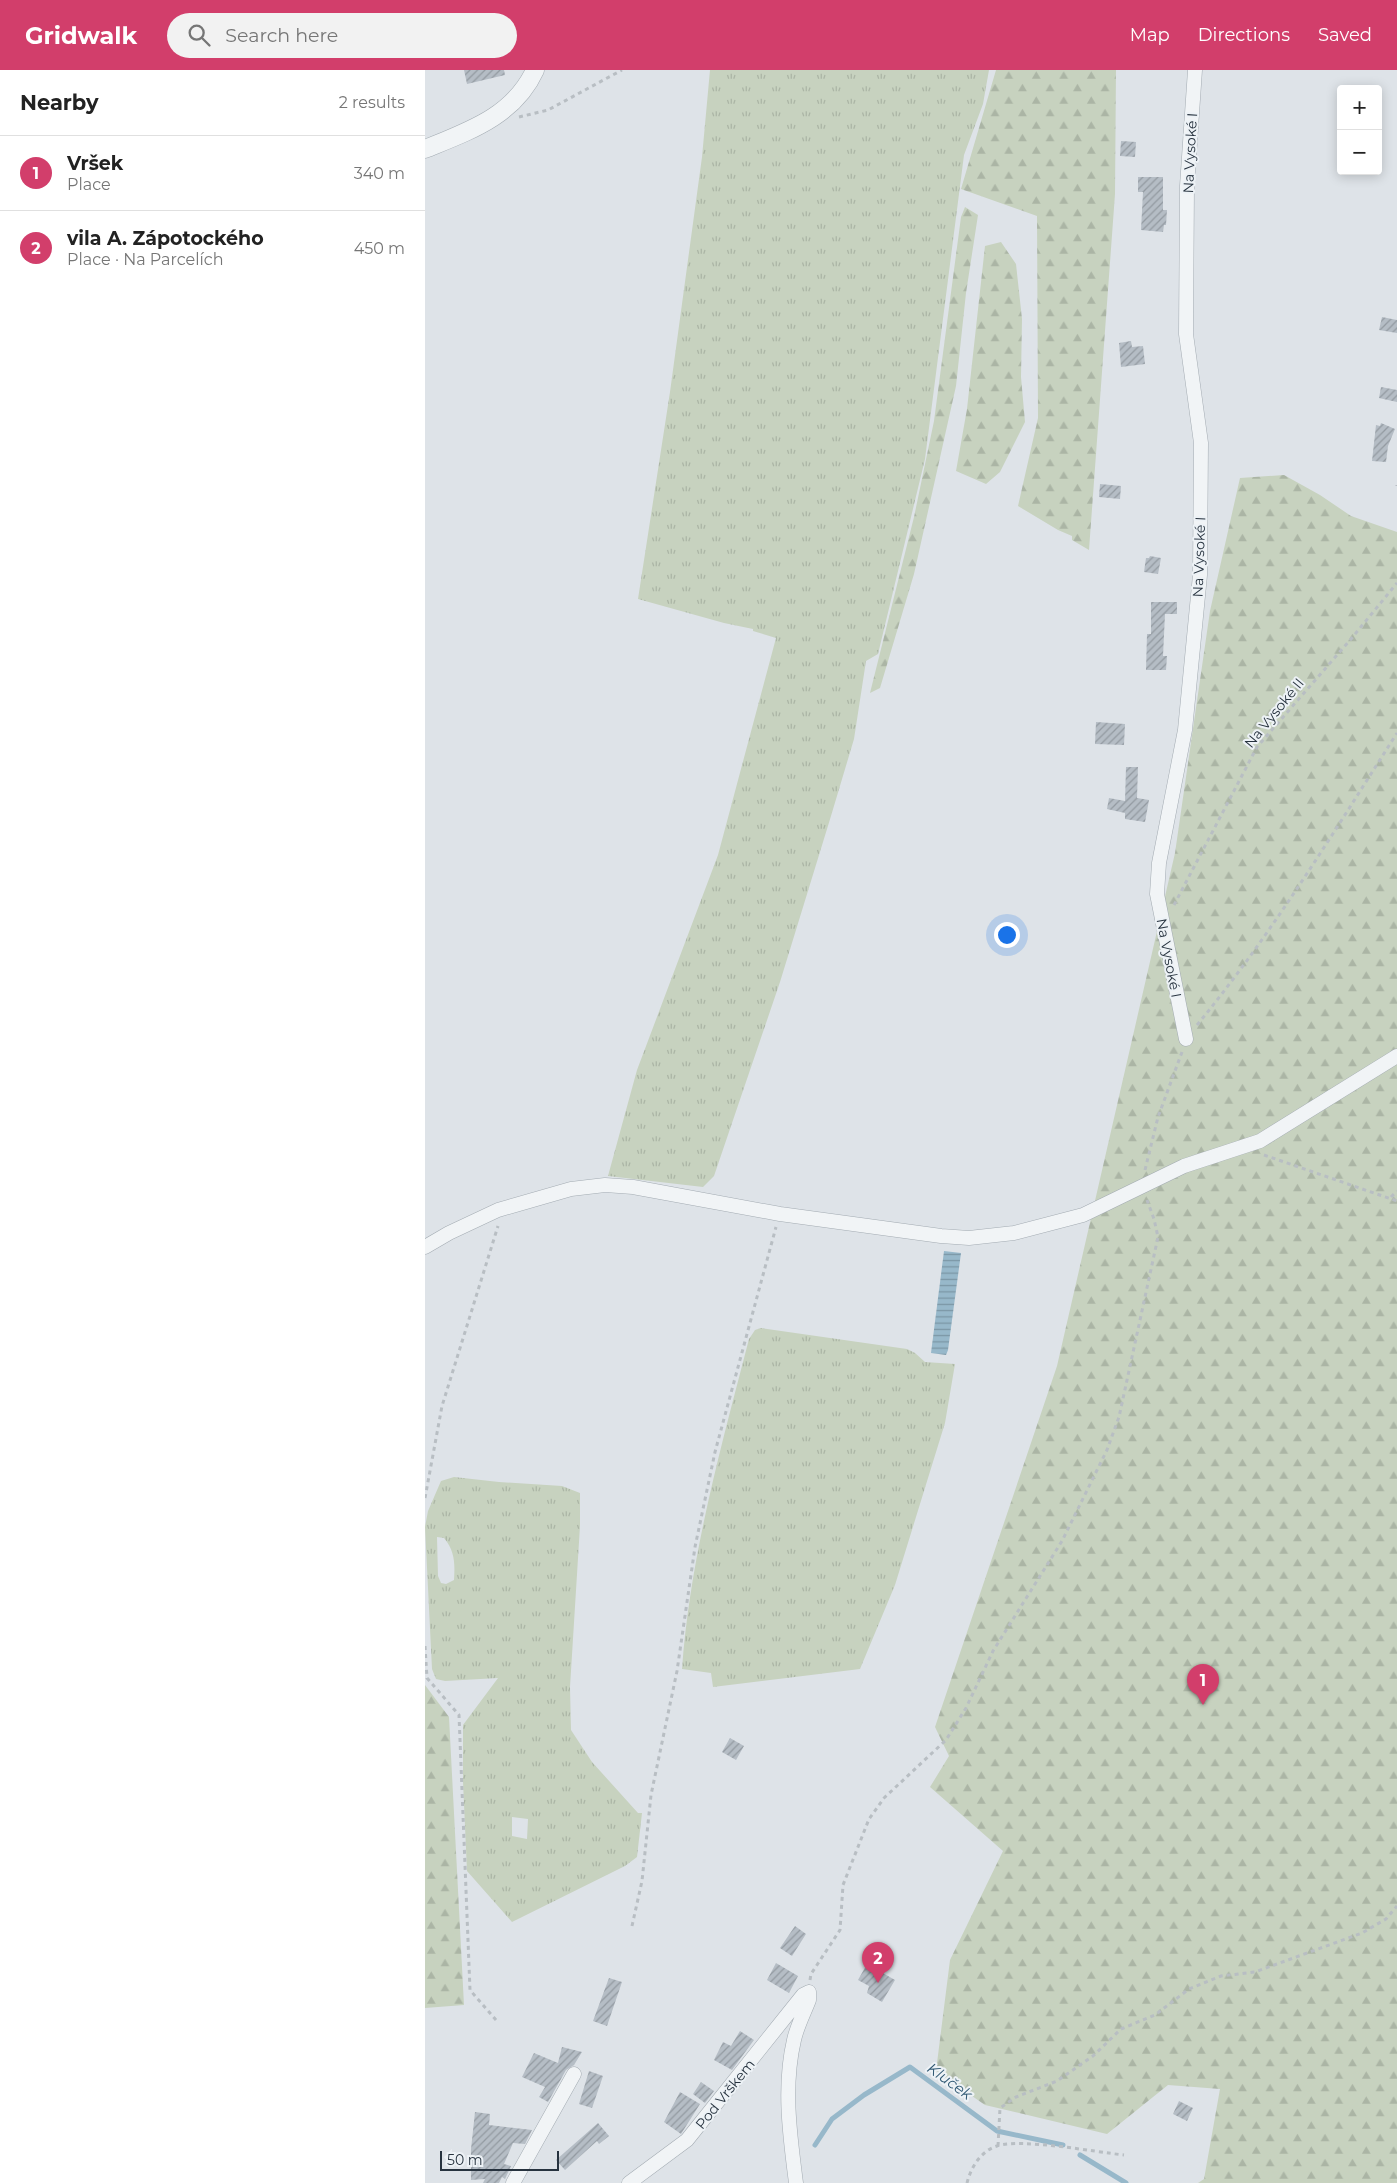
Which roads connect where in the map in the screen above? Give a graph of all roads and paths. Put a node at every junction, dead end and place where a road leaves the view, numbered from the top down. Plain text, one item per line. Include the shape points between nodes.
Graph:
1 (535, 70) edge
2 (622, 70) edge
3 (1195, 70) edge
4 (495, 117) junction
5 (425, 149) edge
6 (1397, 583) edge
7 (1397, 733) edge
8 (1163, 926) junction
9 (1186, 1039) junction
10 (1397, 1056) edge
11 (1258, 1153) dead end
12 (1141, 1186) junction
13 (1397, 1191) edge
14 (1391, 1197) junction
15 (1397, 1201) edge
16 (497, 1210) junction
17 (780, 1214) junction
18 (425, 1247) edge
19 (425, 1498) edge
20 (425, 1646) edge
21 (1397, 1906) edge
22 (632, 1926) dead end
23 (809, 1992) junction
24 (496, 2020) dead end
25 (574, 2074) dead end
26 (998, 2144) junction
27 (1124, 2155) dead end
28 (513, 2183) edge
29 (629, 2183) edge
30 (796, 2183) edge
31 (967, 2183) edge

1 - 4 street via 521,94
2 - 4 path via 548,110 524,116
3 - 8 street, Na Vysoké I via 1187,186 1186,334 1201,443 1200,575 1185,730 1159,863 1157,894
4 - 5 street
6 - 8 path, Na Vysoké II via 1257,746
7 - 9 path via 1237,977
8 - 9 street, Na Vysoké I
9 - 12 path via 1159,1117
10 - 12 street via 1260,1141 1184,1166
11 - 14 path
12 - 17 street via 1083,1214 989,1238 941,1236
12 - 23 path via 1158,1238 1119,1417 1107,1450 1062,1541 993,1651 966,1708 946,1740 884,1798 869,1819 843,1885 840,1930 811,1974
13 - 14 path
14 - 15 path
16 - 17 street via 571,1189 605,1185 633,1187
16 - 18 street
16 - 19 path via 498,1227 442,1406
17 - 22 path via 715,1452 695,1547 676,1679 651,1795 642,1881
20 - 24 path via 427,1678 459,1715 470,1990
21 - 26 path via 1385,1919 1362,1933 1255,1972 1221,1976 1189,1989 1155,2015 1121,2029 1093,2056 1057,2081 1016,2096 1000,2108
23 - 29 street, Pod Vrškem via 803,1995 687,2140
23 - 30 street via 793,2041 789,2082 790,2136
25 - 28 street
26 - 27 path via 1031,2144
26 - 31 path via 972,2167

